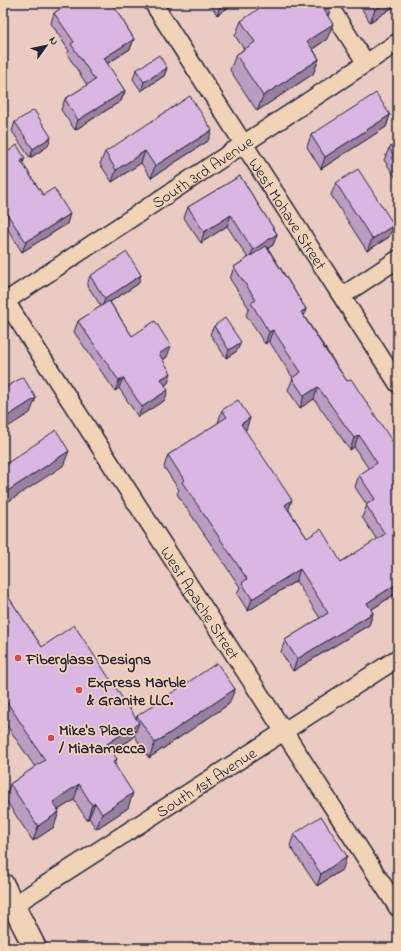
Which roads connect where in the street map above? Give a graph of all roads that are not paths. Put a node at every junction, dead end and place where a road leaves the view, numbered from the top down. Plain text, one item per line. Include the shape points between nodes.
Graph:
1 (153, 3) edge
2 (327, 3) edge
3 (398, 42) edge
4 (366, 63) junction
5 (244, 143) junction
6 (398, 260) edge
7 (342, 296) junction
8 (4, 299) edge
9 (398, 384) edge
10 (398, 658) edge
11 (285, 732) junction
12 (3, 885) edge
13 (14, 905) junction
14 (398, 908) edge
15 (34, 948) edge

1 - 5 street, West Mohave Street
2 - 4 street
3 - 4 street, South 3rd Avenue
4 - 5 street, South 3rd Avenue
5 - 7 street, West Mohave Street
5 - 8 street, South 3rd Avenue
6 - 7 street
7 - 9 street, West Mohave Street
8 - 11 street, West Apache Street
10 - 11 street, South 1st Avenue
11 - 13 street, South 1st Avenue
11 - 14 street, West Apache Street
12 - 13 main road
13 - 15 main road

